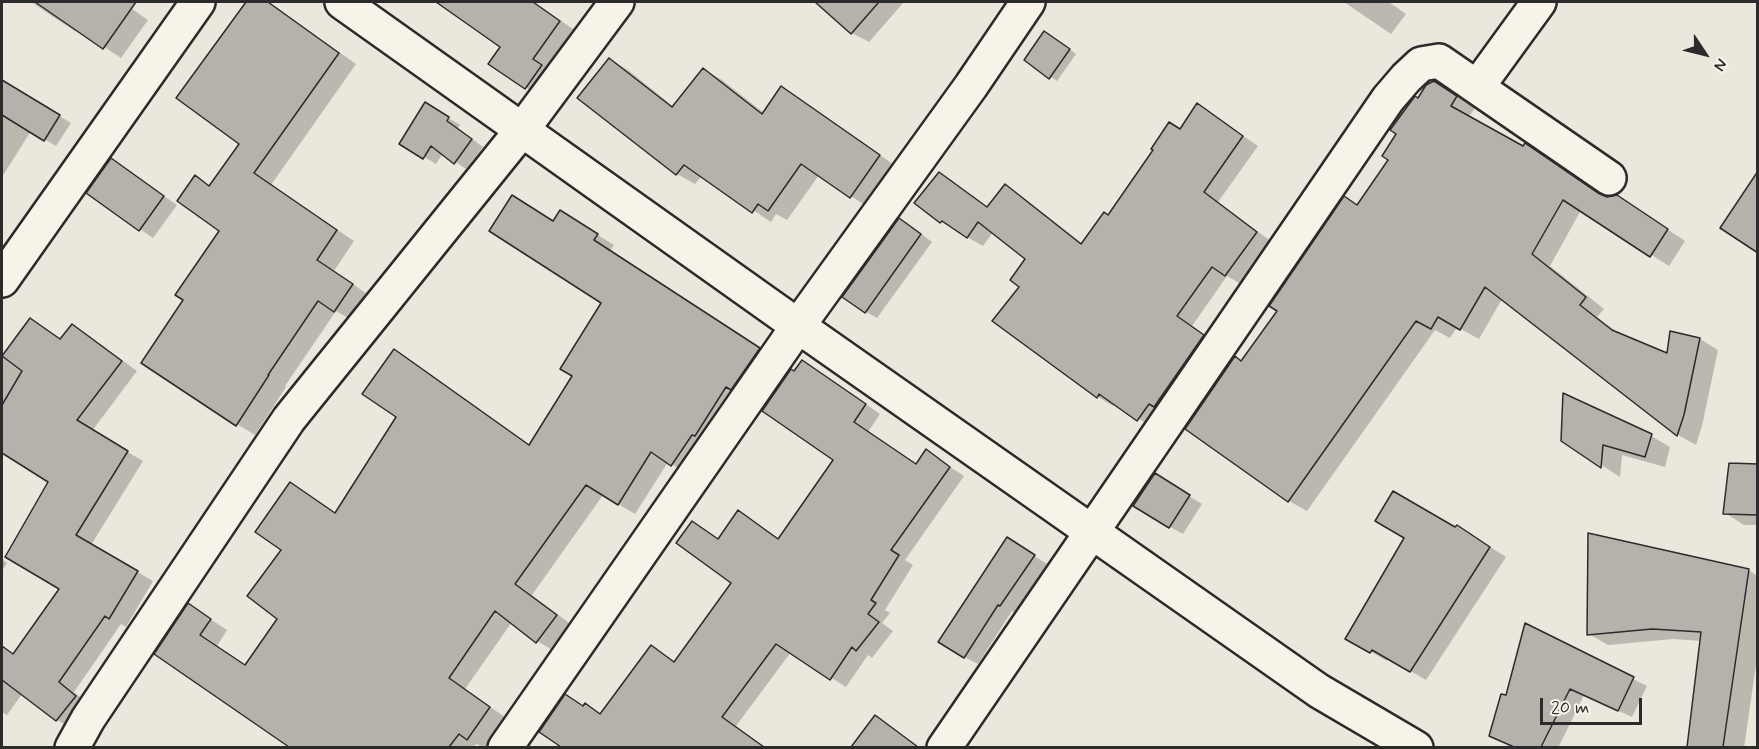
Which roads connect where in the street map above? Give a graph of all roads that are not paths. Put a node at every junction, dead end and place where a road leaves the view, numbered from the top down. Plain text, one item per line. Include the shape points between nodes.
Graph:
1 (198, 2) edge
2 (342, 2) edge
3 (617, 2) edge
4 (1028, 2) edge
5 (1539, 2) edge
6 (1478, 86) junction
7 (522, 130) junction
8 (1609, 178) dead end
9 (2, 280) edge
10 (798, 326) junction
11 (1091, 530) junction
12 (72, 747) edge
13 (505, 747) edge
14 (944, 747) edge
15 (1416, 747) edge

1 - 9 street
2 - 7 street
3 - 7 street
4 - 10 street
5 - 6 street
6 - 8 street
6 - 11 street via 1439,61 1421,64 1406,78
7 - 10 street
7 - 12 street via 289,419
10 - 11 street
10 - 13 street
11 - 14 street
11 - 15 street via 1319,691

